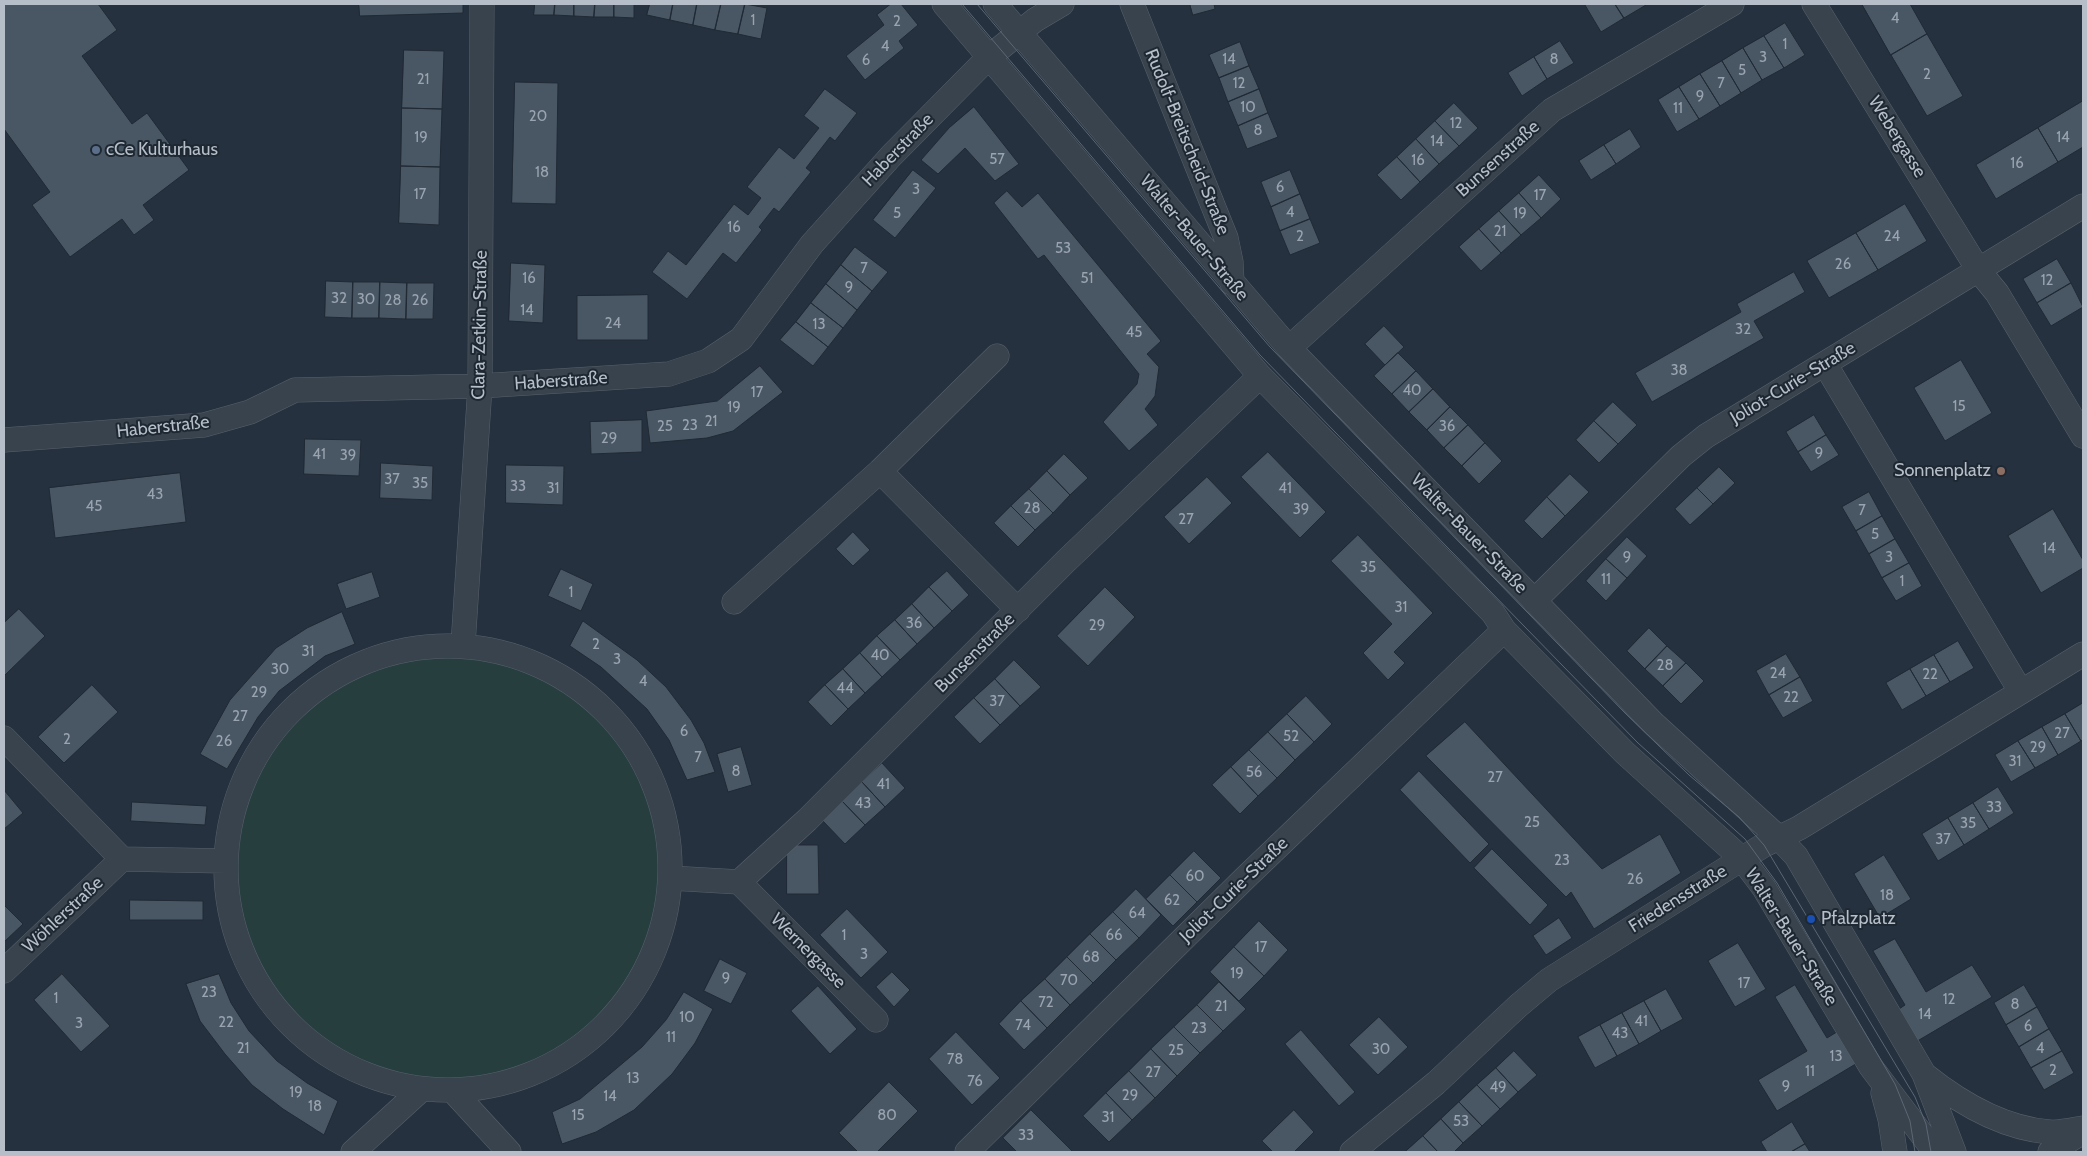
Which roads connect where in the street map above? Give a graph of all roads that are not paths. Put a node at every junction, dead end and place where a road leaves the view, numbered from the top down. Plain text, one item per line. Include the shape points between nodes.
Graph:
1 (482, 4) edge
2 (944, 4) edge
3 (995, 4) edge
4 (1062, 4) edge
5 (1132, 4) edge
6 (1732, 4) edge
7 (1814, 4) edge
8 (1019, 32) junction
9 (989, 57) junction
10 (2083, 206) edge
11 (1979, 270) junction
12 (1232, 283) junction
13 (1289, 348) junction
14 (998, 356) dead end
15 (1825, 364) junction
16 (1260, 376) junction
17 (480, 386) junction
18 (2083, 436) edge
19 (4, 440) edge
20 (880, 471) junction
21 (1534, 601) junction
22 (734, 602) dead end
23 (1018, 610) junction
24 (1504, 630) junction
25 (463, 645) junction
26 (2083, 654) edge
27 (2020, 692) junction
28 (4, 738) edge
29 (1778, 837) junction
30 (122, 859) junction
31 (1742, 859) junction
32 (226, 861) junction
33 (670, 878) junction
34 (739, 882) junction
35 (4, 971) edge
36 (876, 1020) dead end
37 (1871, 1067) junction
38 (1924, 1074) junction
39 (422, 1089) junction
40 (453, 1091) junction
41 (2083, 1128) edge
42 (2083, 1132) edge
43 (353, 1152) edge
44 (509, 1152) edge
45 (967, 1152) edge
46 (1352, 1152) edge
47 (1895, 1152) edge
48 (1935, 1152) edge
49 (1954, 1152) edge
50 (2050, 1152) edge

1 - 17 street, Clara-Zetkin-Straße
2 - 9 street, Walter-Bauer-Straße
3 - 8 street, Walter-Bauer-Straße
4 - 8 street, Haberstraße
5 - 12 street, Rudolf-Breitscheid-Straße via 1226,238 1232,262
6 - 13 street, Bunsenstraße via 1552,110
7 - 11 street, Webergasse
8 - 9 street, Haberstraße
8 - 12 street, Walter-Bauer-Straße
9 - 16 street, Walter-Bauer-Straße
9 - 17 street, Haberstraße via 891,156 812,244 741,339 708,361 669,374
10 - 11 street, Joliot-Curie-Straße
11 - 15 street, Joliot-Curie-Straße
11 - 18 street via 1997,293
12 - 13 street, Walter-Bauer-Straße
13 - 21 street, Walter-Bauer-Straße
14 - 20 street
15 - 21 street, Joliot-Curie-Straße via 1687,451
15 - 27 street
16 - 23 street, Bunsenstraße
16 - 24 street, Walter-Bauer-Straße via 1492,613
17 - 19 street, Haberstraße via 295,390 250,412 204,425
17 - 25 street, Clara-Zetkin-Straße
20 - 22 street
20 - 23 street
21 - 29 street, Walter-Bauer-Straße via 1654,723
23 - 34 street, Bunsenstraße via 807,820
24 - 31 street, Walter-Bauer-Straße via 1625,753
24 - 45 street, Joliot-Curie-Straße via 1244,879
25 - 32 street via 398,651 356,665 310,694 268,738 244,780 230,823
25 - 33 street via 515,655 554,672 595,701 623,730 644,761 665,816 671,856
26 - 27 street, Friedensstraße
27 - 29 street, Friedensstraße via 1799,828
28 - 30 street
29 - 31 street, Friedensstraße
29 - 38 street, Walter-Bauer-Straße via 1796,856 1813,882
30 - 32 street
30 - 35 street, Wöhlerstraße
31 - 37 street, Walter-Bauer-Straße via 1764,888
31 - 46 street, Friedensstraße via 1549,980 1436,1083
32 - 39 street via 230,908 240,945 260,986 289,1023 322,1051 374,1078
33 - 34 street
33 - 40 street via 663,928 641,979 605,1026 555,1064 528,1076 479,1089
34 - 36 street, Wernergasse
37 - 47 street via 1883,1093
37 - 48 street
38 - 41 street via 1950,1095 1980,1112 2020,1126 2050,1132
38 - 49 street
39 - 40 street
39 - 43 street
40 - 44 street
42 - 50 street

